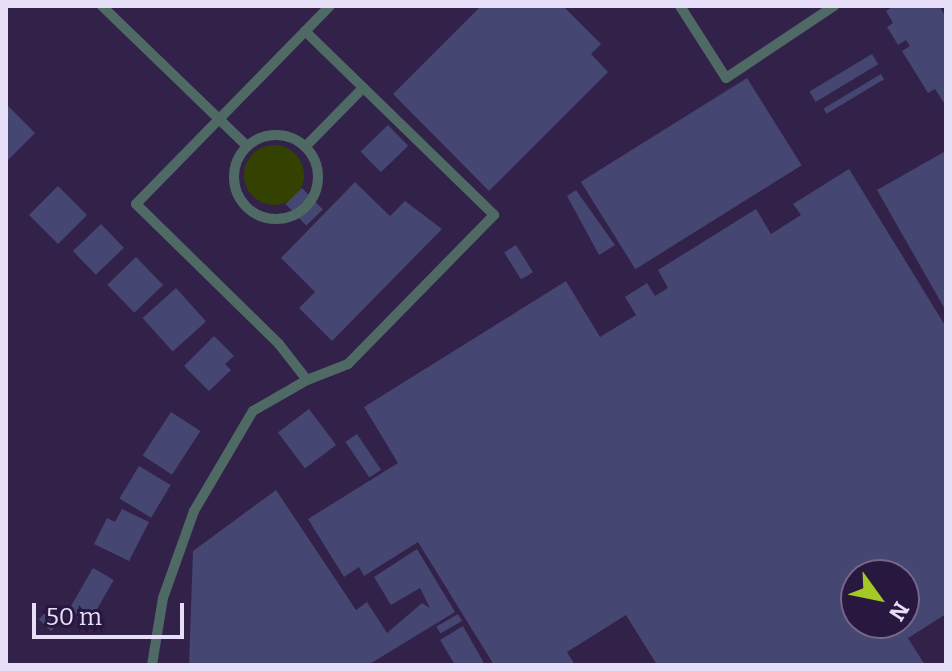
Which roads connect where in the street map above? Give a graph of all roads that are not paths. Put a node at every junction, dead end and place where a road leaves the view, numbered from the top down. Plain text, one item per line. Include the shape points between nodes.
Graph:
1 (102, 6) edge
2 (330, 6) edge
3 (680, 6) edge
4 (834, 6) edge
5 (305, 31) junction
6 (363, 88) junction
7 (219, 118) junction
8 (247, 146) junction
9 (305, 147) junction
10 (307, 380) junction
11 (152, 665) edge

1 - 7 lane
2 - 5 lane
3 - 4 lane via 726,78
5 - 6 lane
5 - 7 lane
6 - 9 lane
6 - 10 lane via 494,215 348,364
7 - 8 lane
7 - 10 lane via 136,204 279,344
8 - 9 lane via 272,135
8 - 9 lane via 238,157 234,184 247,208 272,219 298,213 315,192 316,164
10 - 11 lane via 253,411 194,511 163,598

